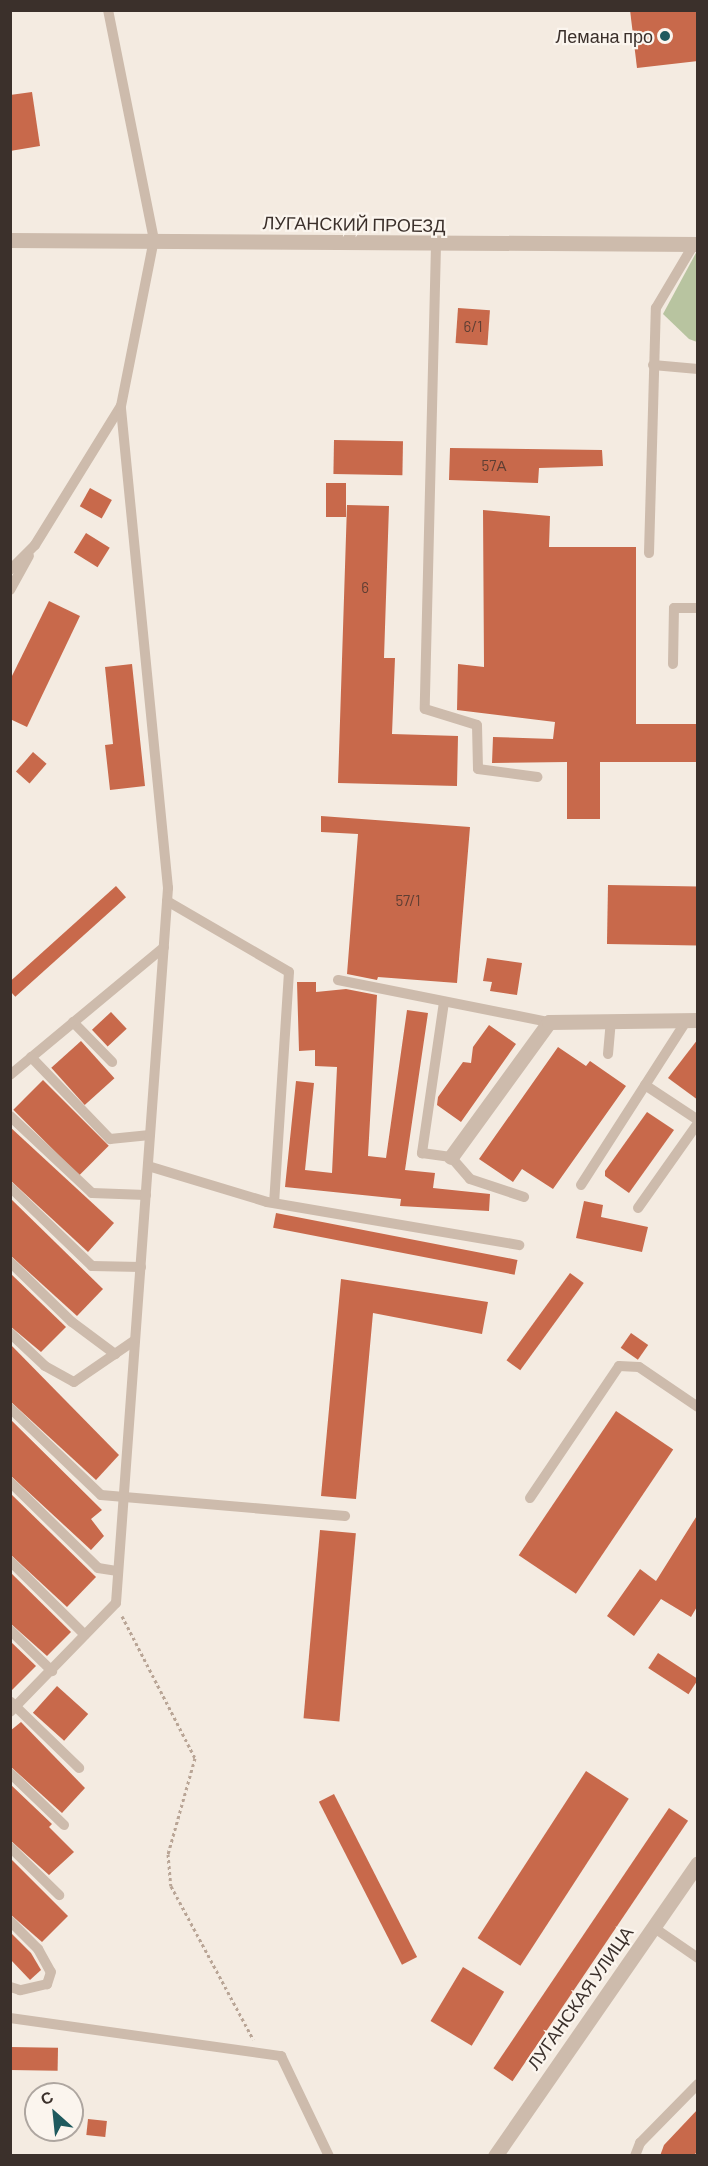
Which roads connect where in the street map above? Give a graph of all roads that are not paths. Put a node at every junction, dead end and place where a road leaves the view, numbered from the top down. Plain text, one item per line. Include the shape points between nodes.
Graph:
1 (108, 10) edge
2 (10, 240) edge
3 (154, 240) junction
4 (696, 244) edge
5 (436, 245) junction
6 (654, 365) junction
7 (698, 369) edge
8 (121, 406) junction
9 (35, 546) junction
10 (649, 553) dead end
11 (10, 570) edge
12 (10, 590) edge
13 (698, 608) edge
14 (672, 664) dead end
15 (537, 777) dead end
16 (167, 901) junction
17 (164, 947) junction
18 (338, 980) dead end
19 (444, 1002) junction
20 (692, 1020) edge
21 (611, 1021) junction
22 (73, 1022) junction
23 (549, 1022) junction
24 (608, 1054) dead end
25 (31, 1057) junction
26 (112, 1062) dead end
27 (10, 1075) edge
28 (645, 1085) junction
29 (10, 1116) edge
30 (698, 1121) edge
31 (150, 1135) junction
32 (451, 1157) junction
33 (148, 1166) junction
34 (581, 1185) dead end
35 (10, 1187) edge
36 (146, 1195) junction
37 (524, 1197) dead end
38 (274, 1203) junction
39 (638, 1208) dead end
40 (519, 1245) dead end
41 (10, 1262) edge
42 (141, 1267) junction
43 (10, 1333) edge
44 (135, 1340) junction
45 (115, 1354) junction
46 (698, 1407) edge
47 (10, 1408) edge
48 (10, 1482) edge
49 (530, 1498) dead end
50 (123, 1499) junction
51 (345, 1516) dead end
52 (10, 1561) edge
53 (118, 1571) junction
54 (10, 1630) edge
55 (85, 1635) junction
56 (52, 1671) junction
57 (12, 1707) edge
58 (79, 1768) dead end
59 (10, 1773) edge
60 (64, 1825) dead end
61 (10, 1847) edge
62 (698, 1863) edge
63 (59, 1894) dead end
64 (10, 1921) edge
65 (653, 1927) junction
66 (698, 1958) edge
67 (10, 1987) edge
68 (10, 2018) edge
69 (698, 2084) edge
70 (329, 2156) edge
71 (495, 2156) edge
72 (635, 2156) edge

1 - 3 lane
2 - 3 street, ЛУГАНСКИЙ ПРОЕЗД
3 - 5 street, ЛУГАНСКИЙ ПРОЕЗД
3 - 8 lane
4 - 5 street, ЛУГАНСКИЙ ПРОЕЗД
4 - 6 lane via 656,308
5 - 15 lane via 425,709 477,725 478,769
6 - 7 lane
6 - 10 lane
8 - 9 lane
8 - 16 lane
9 - 11 lane
9 - 12 lane
13 - 14 lane via 674,608
16 - 17 lane
16 - 38 lane via 289,972
17 - 22 lane
17 - 31 lane
18 - 19 lane
19 - 23 lane
19 - 32 lane via 422,1153
20 - 21 street
20 - 28 lane
21 - 23 street
21 - 24 lane
22 - 25 lane
22 - 26 lane
23 - 32 street
25 - 27 lane
25 - 31 lane via 110,1139
28 - 30 lane
28 - 34 lane
29 - 36 lane via 92,1193
30 - 39 lane
31 - 33 lane
32 - 37 lane via 470,1179
33 - 36 lane
33 - 38 lane
35 - 42 lane via 92,1266
36 - 42 lane
38 - 40 lane
41 - 45 lane via 72,1322
42 - 44 lane
43 - 45 lane via 45,1366 74,1382
44 - 45 lane
44 - 50 lane
46 - 49 lane via 639,1367 620,1366
47 - 50 lane via 101,1495
48 - 53 lane via 98,1568
50 - 51 lane
50 - 53 lane
52 - 55 lane
53 - 55 lane via 116,1603
54 - 56 lane
55 - 56 lane
56 - 57 lane
57 - 58 lane
59 - 60 lane
61 - 63 lane
62 - 65 street, ЛУГАНСКАЯ УЛИЦА
64 - 67 lane via 38,1949 51,1972 47,1984 20,1990
65 - 66 lane
65 - 71 street, ЛУГАНСКАЯ УЛИЦА
68 - 70 lane via 281,2056
69 - 72 lane via 640,2143

